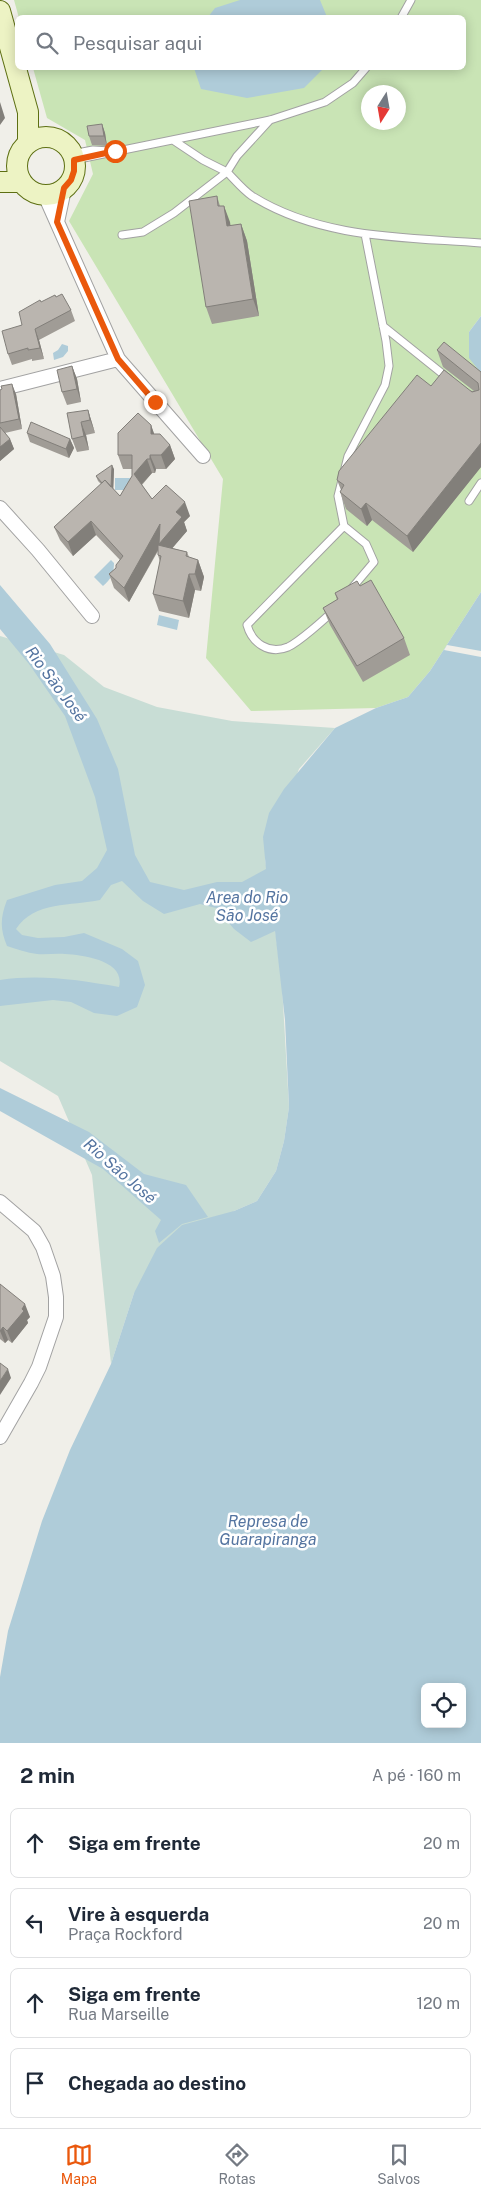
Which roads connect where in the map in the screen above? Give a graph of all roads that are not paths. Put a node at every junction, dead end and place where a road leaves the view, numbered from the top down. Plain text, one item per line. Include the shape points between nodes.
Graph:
1 (412, 0) edge
2 (0, 11) edge
3 (403, 15) edge
4 (15, 65) edge
5 (16, 70) edge
6 (364, 70) edge
7 (28, 112) junction
8 (270, 120) junction
9 (50, 138) junction
10 (173, 140) junction
11 (28, 143) junction
12 (73, 157) junction
13 (227, 172) junction
14 (19, 174) junction
15 (0, 177) edge
16 (0, 182) edge
17 (64, 188) junction
18 (45, 195) junction
19 (57, 222) junction
20 (365, 234) junction
21 (122, 235) dead end
22 (481, 243) edge
23 (383, 326) junction
24 (118, 359) junction
25 (458, 386) edge
26 (0, 388) edge
27 (202, 456) dead end
28 (481, 483) edge
29 (469, 501) dead end
30 (0, 508) edge
31 (344, 526) junction
32 (344, 597) edge
33 (339, 604) edge
34 (92, 616) dead end
35 (0, 1202) edge
36 (0, 1437) edge

1 - 3 lane
2 - 4 main road
5 - 7 main road
6 - 8 lane via 353,83 325,102
7 - 9 main road
7 - 11 main road
8 - 10 lane
8 - 13 lane
9 - 11 main road
9 - 12 main road via 63,143
10 - 12 lane
10 - 13 lane
11 - 14 main road via 22,150
12 - 17 main road via 73,176
13 - 20 lane via 250,195 279,210 306,221
13 - 21 lane via 174,213 143,232
14 - 15 main road
14 - 16 main road
14 - 18 main road via 36,193
17 - 18 main road via 55,194
17 - 19 street
18 - 19 street
19 - 24 street
20 - 22 lane
20 - 23 lane
23 - 25 lane
23 - 31 lane via 389,366 385,385 343,471 338,496
24 - 26 street
24 - 27 street
28 - 29 lane
30 - 34 street
31 - 32 lane via 366,544 374,562
31 - 33 lane via 247,624 250,635 270,649 288,647
35 - 36 street via 34,1231 53,1276 56,1297 56,1317 42,1358

